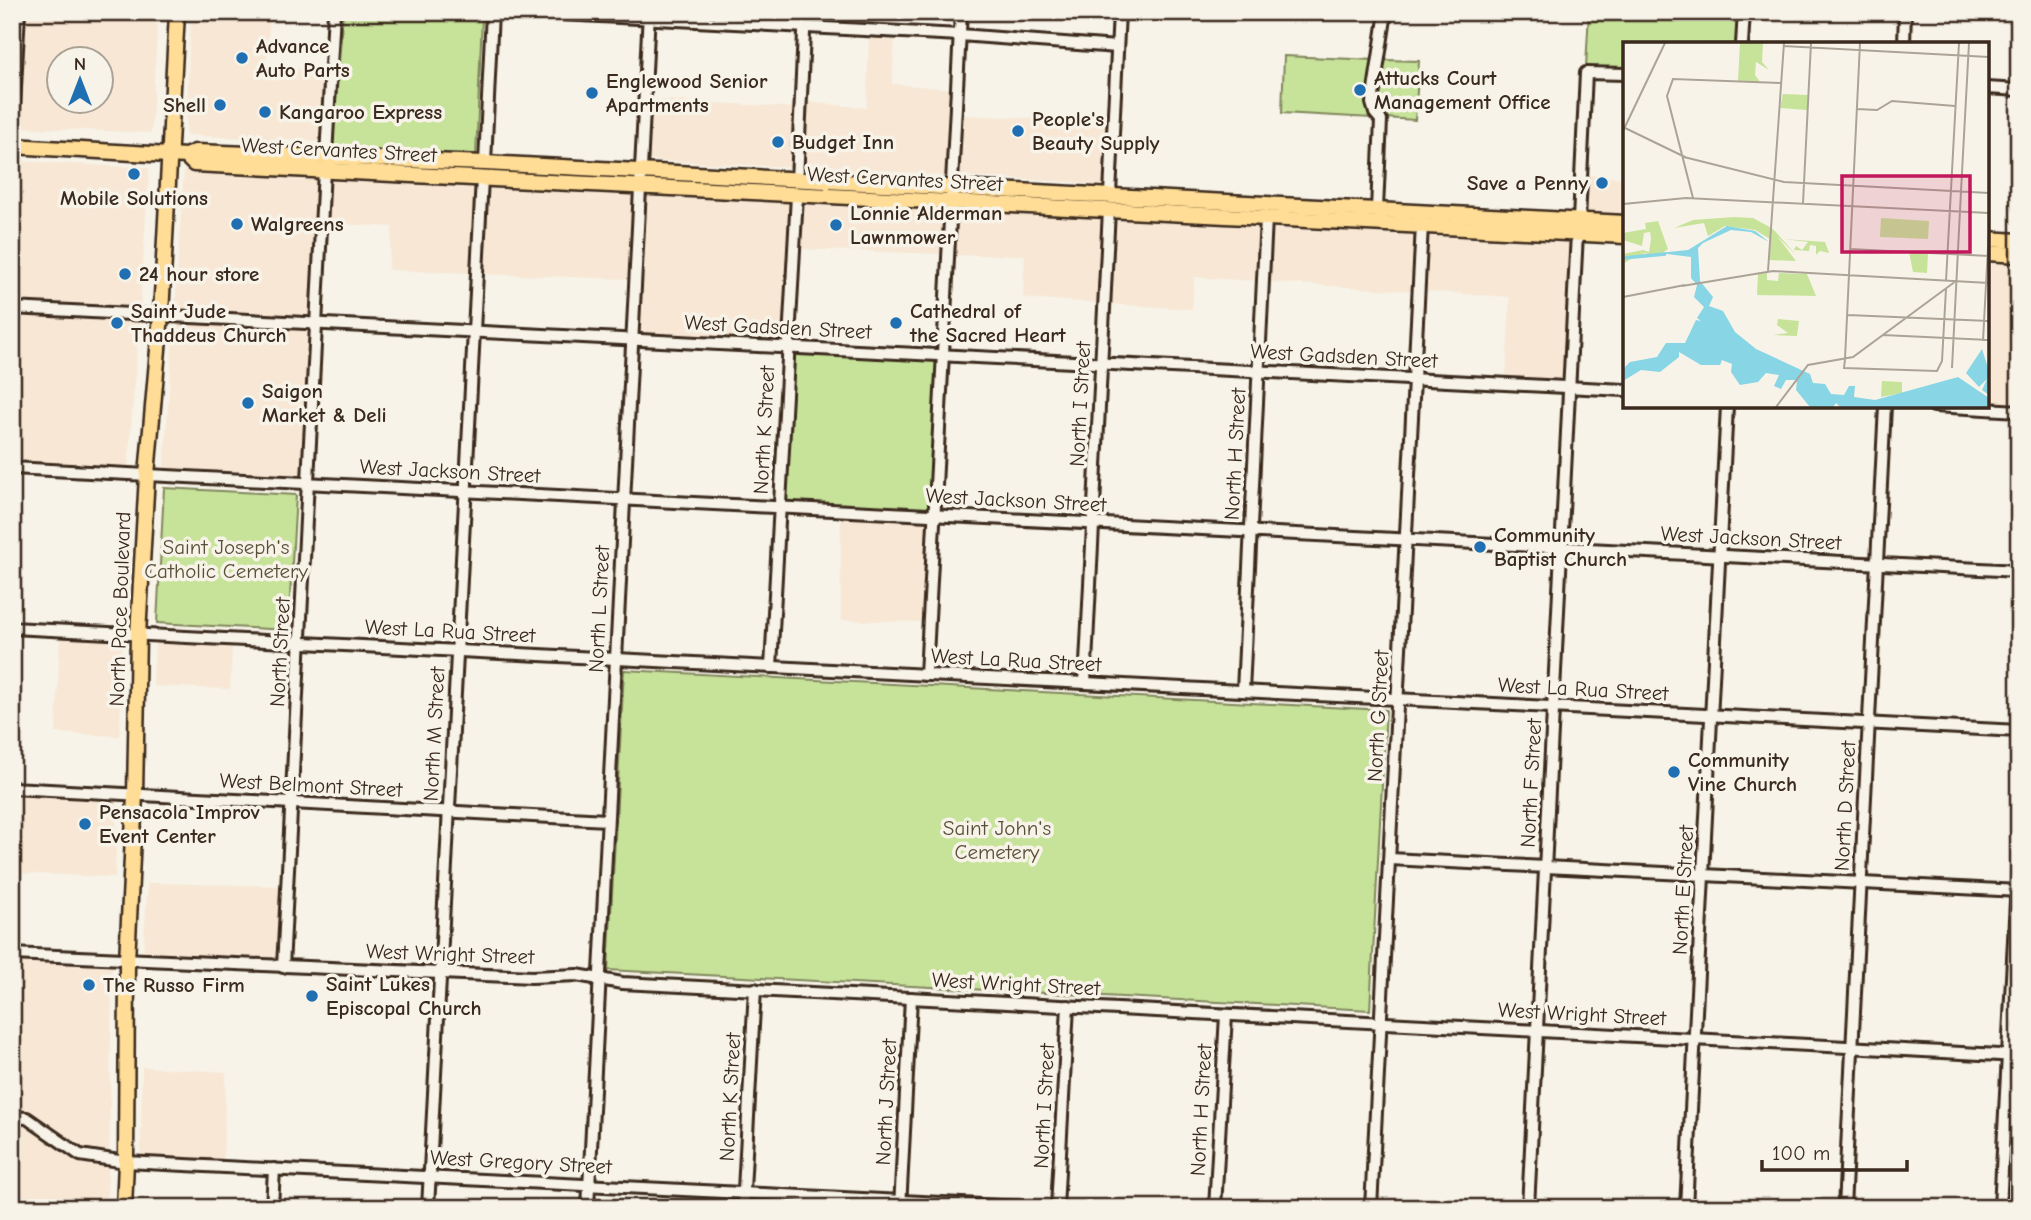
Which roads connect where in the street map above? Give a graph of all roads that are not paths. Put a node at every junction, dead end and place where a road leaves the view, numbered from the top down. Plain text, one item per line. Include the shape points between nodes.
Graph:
1 (19, 12) edge
2 (177, 12) edge
3 (334, 12) edge
4 (492, 12) edge
5 (523, 12) edge
6 (805, 12) edge
7 (961, 12) edge
8 (1119, 12) edge
9 (1386, 12) edge
10 (1744, 12) edge
11 (1905, 12) edge
12 (649, 16) edge
13 (804, 27) junction
14 (960, 35) junction
15 (1742, 42) edge
16 (1904, 42) edge
17 (1117, 47) junction
18 (1623, 74) edge
19 (1989, 88) edge
20 (2019, 90) edge
21 (12, 145) edge
22 (169, 155) junction
23 (325, 163) junction
24 (485, 163) junction
25 (482, 178) junction
26 (641, 179) junction
27 (797, 180) junction
28 (1110, 194) junction
29 (797, 195) junction
30 (953, 195) junction
31 (1377, 209) junction
32 (1109, 211) junction
33 (1501, 216) junction
34 (1266, 218) junction
35 (1297, 219) junction
36 (1623, 223) edge
37 (1422, 225) junction
38 (1578, 227) junction
39 (1623, 236) edge
40 (1989, 239) edge
41 (2019, 241) edge
42 (1989, 253) edge
43 (2019, 255) edge
44 (12, 308) edge
45 (162, 315) junction
46 (317, 323) junction
47 (474, 331) junction
48 (632, 339) junction
49 (788, 347) junction
50 (943, 355) junction
51 (1101, 364) junction
52 (1259, 371) junction
53 (1414, 379) junction
54 (1570, 387) junction
55 (1623, 390) edge
56 (1727, 408) edge
57 (1885, 408) edge
58 (1968, 408) edge
59 (2019, 411) edge
60 (12, 468) edge
61 (147, 474) junction
62 (308, 483) junction
63 (466, 491) junction
64 (624, 499) junction
65 (779, 507) junction
66 (935, 515) junction
67 (1093, 523) junction
68 (1250, 531) junction
69 (1406, 539) junction
70 (1562, 547) junction
71 (1720, 555) junction
72 (1877, 563) junction
73 (2019, 571) edge
74 (12, 628) edge
75 (138, 635) junction
76 (299, 643) junction
77 (457, 651) junction
78 (616, 659) junction
79 (771, 667) junction
80 (926, 675) junction
81 (1085, 683) junction
82 (1243, 691) junction
83 (1398, 699) junction
84 (1553, 707) junction
85 (1712, 715) junction
86 (1869, 723) junction
87 (2019, 731) edge
88 (12, 788) edge
89 (135, 795) junction
90 (292, 803) junction
91 (449, 812) junction
92 (607, 820) junction
93 (2019, 844) edge
94 (1390, 859) junction
95 (1546, 867) junction
96 (1703, 875) junction
97 (1861, 883) junction
98 (2017, 891) edge
99 (12, 954) edge
100 (127, 961) junction
101 (282, 967) junction
102 (440, 974) junction
103 (599, 979) junction
104 (755, 989) junction
105 (911, 998) junction
106 (1068, 1006) junction
107 (1226, 1015) junction
108 (1381, 1023) junction
109 (1537, 1031) junction
110 (1695, 1039) junction
111 (1852, 1047) junction
112 (2013, 1056) edge
113 (12, 1117) edge
114 (126, 1162) junction
115 (274, 1169) junction
116 (430, 1177) junction
117 (589, 1185) junction
118 (744, 1192) junction
119 (900, 1204) edge
120 (124, 1208) edge
121 (272, 1208) edge
122 (428, 1208) edge
123 (588, 1208) edge
124 (743, 1208) edge
125 (1040, 1208) edge
126 (1057, 1208) edge
127 (1215, 1208) edge
128 (1371, 1208) edge
129 (1528, 1208) edge
130 (1686, 1208) edge
131 (1844, 1208) edge
132 (2000, 1208) edge

1 - 21 street
2 - 22 main road, North Pace Boulevard
3 - 23 street, North Street
4 - 24 street
5 - 12 street
6 - 13 street
7 - 14 street
8 - 17 street
9 - 31 street via 1372,103 1381,120
10 - 15 street
11 - 16 street
12 - 13 street
12 - 26 street, North L Street
13 - 14 street
13 - 27 street
14 - 17 street
14 - 30 street
17 - 28 street
18 - 38 street, North F Street via 1586,73
19 - 20 street
21 - 22 main road, West Cervantes Street
22 - 23 main road, West Cervantes Street via 195,152
22 - 45 main road, North Pace Boulevard
23 - 24 main road, West Cervantes Street
23 - 25 main road, West Cervantes Street
23 - 46 street, North Street
24 - 26 main road, West Cervantes Street
25 - 26 main road, West Cervantes Street
25 - 47 street, North M Street
26 - 27 main road, West Cervantes Street
26 - 29 main road, West Cervantes Street
26 - 48 street, North L Street
27 - 30 main road, West Cervantes Street
28 - 30 main road, West Cervantes Street
28 - 31 main road, West Cervantes Street
29 - 30 main road, West Cervantes Street
29 - 49 street, North K Street
30 - 32 main road, West Cervantes Street
30 - 50 street
31 - 33 main road, West Cervantes Street
31 - 35 main road via 1367,215 1321,213
32 - 34 main road, West Cervantes Street
32 - 51 street, North I Street
33 - 37 main road via 1430,218
33 - 38 main road, West Cervantes Street
34 - 35 main road, West Cervantes Street
34 - 52 street, North H Street
35 - 37 main road, West Cervantes Street
36 - 38 main road, West Cervantes Street
37 - 38 main road, West Cervantes Street
37 - 53 street, North G Street
38 - 39 main road, West Cervantes Street
38 - 54 street, North F Street
40 - 41 main road
42 - 43 main road
44 - 45 street, West Gadsden Street
45 - 46 street, West Gadsden Street
45 - 61 main road, North Pace Boulevard
46 - 47 street, West Gadsden Street
46 - 62 street, North Street
47 - 48 street, West Gadsden Street
47 - 63 street, North M Street
48 - 49 street, West Gadsden Street
48 - 64 street, North L Street
49 - 50 street, West Gadsden Street
49 - 65 street, North K Street
50 - 51 street, West Gadsden Street
50 - 66 street
51 - 52 street, West Gadsden Street
51 - 67 street, North I Street
52 - 53 street, West Gadsden Street
52 - 68 street, North H Street
53 - 54 street, West Gadsden Street
53 - 69 street, North G Street
54 - 55 street, West Gadsden Street
54 - 70 street, North F Street
56 - 71 street, North E Street
57 - 72 street, North D Street
58 - 59 street
60 - 61 street, West Jackson Street
61 - 62 street, West Jackson Street
61 - 75 main road, North Pace Boulevard
62 - 63 street, West Jackson Street
62 - 76 street, North Street
63 - 64 street, West Jackson Street
63 - 77 street, North M Street
64 - 65 street, West Jackson Street
64 - 78 street, North L Street
65 - 66 street, West Jackson Street
65 - 79 street, North K Street
66 - 67 street, West Jackson Street
66 - 80 street
67 - 68 street, West Jackson Street
67 - 81 street, North I Street
68 - 69 street, West Jackson Street
68 - 82 street, North H Street
69 - 70 street, West Jackson Street
69 - 83 street, North G Street
70 - 71 street, West Jackson Street
70 - 84 street, North F Street
71 - 72 street, West Jackson Street
71 - 85 street, North E Street
72 - 73 street, West Jackson Street
72 - 86 street, North D Street
74 - 75 street, West La Rua Street
75 - 76 street, West La Rua Street
75 - 89 main road, North Pace Boulevard
76 - 77 street, West La Rua Street
76 - 90 street, North Street
77 - 78 street, West La Rua Street
77 - 91 street, North M Street
78 - 79 street, West La Rua Street
78 - 92 street, North L Street
79 - 80 street, West La Rua Street
80 - 81 street, West La Rua Street
81 - 82 street, West La Rua Street
82 - 83 street, West La Rua Street
83 - 84 street, West La Rua Street
83 - 94 street, North G Street
84 - 85 street, West La Rua Street
84 - 95 street, North F Street
85 - 86 street, West La Rua Street
85 - 96 street, North E Street
86 - 87 street, West La Rua Street
86 - 97 street, North D Street
88 - 89 street, West Belmont Street
89 - 90 street, West Belmont Street
89 - 100 main road, North Pace Boulevard
90 - 91 street, West Belmont Street
90 - 101 street, North Street
91 - 92 street, West Belmont Street
91 - 102 street, North M Street
92 - 103 street, North L Street
93 - 98 street
94 - 95 street
94 - 108 street, North G Street
95 - 96 street
95 - 109 street, North F Street
96 - 97 street
96 - 110 street, North E Street
97 - 98 street
97 - 111 street, North D Street
98 - 112 street
99 - 100 street, West Wright Street
100 - 101 street, West Wright Street
100 - 114 main road, North Pace Boulevard
101 - 102 street, West Wright Street
102 - 103 street, West Wright Street
102 - 116 street, North M Street
103 - 104 street, West Wright Street
103 - 117 street, North L Street
104 - 105 street, West Wright Street
104 - 118 street, North K Street
105 - 106 street, West Wright Street
105 - 119 street, North J Street
106 - 107 street, West Wright Street
106 - 126 street, North I Street
107 - 108 street, West Wright Street
107 - 127 street, North H Street
108 - 109 street, West Wright Street
108 - 128 street, North G Street
109 - 110 street, West Wright Street
109 - 129 street, North F Street
110 - 111 street, West Wright Street
110 - 130 street, North E Street
111 - 112 street, West Wright Street
111 - 131 street, North D Street
112 - 132 street
113 - 114 street, West Gregory Street via 27,1118 80,1155
114 - 115 street, West Gregory Street
114 - 120 main road, North Pace Boulevard
115 - 116 street, West Gregory Street
115 - 121 street
116 - 117 street, West Gregory Street
116 - 122 street, North M Street
117 - 118 street, West Gregory Street
117 - 123 street, North L Street
118 - 119 street, West Gregory Street
118 - 124 street, North K Street
119 - 125 street, West Gregory Street

